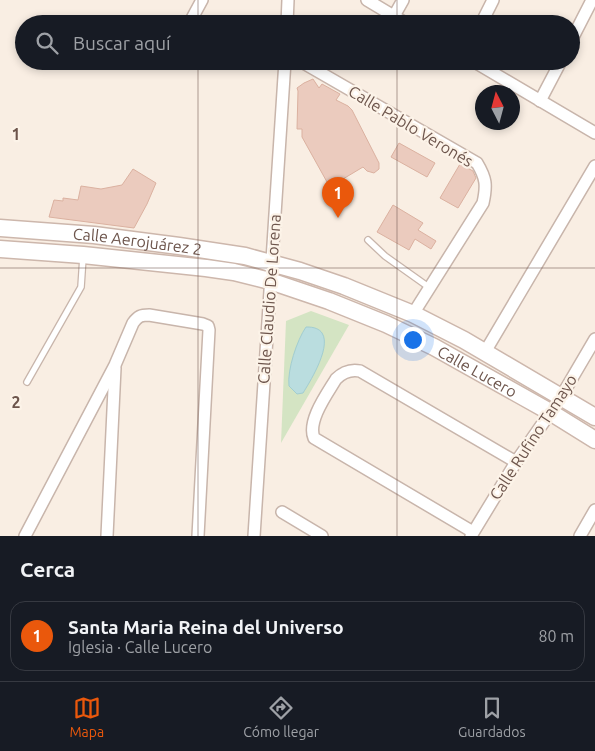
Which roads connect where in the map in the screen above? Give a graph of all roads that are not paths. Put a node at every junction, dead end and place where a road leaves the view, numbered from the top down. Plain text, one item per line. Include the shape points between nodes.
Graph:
1 (202, 0) edge
2 (288, 0) edge
3 (367, 0) edge
4 (403, 0) edge
5 (493, 0) edge
6 (592, 0) edge
7 (194, 15) edge
8 (287, 15) edge
9 (392, 15) edge
10 (395, 15) edge
11 (486, 15) edge
12 (580, 23) edge
13 (284, 70) edge
14 (316, 70) edge
15 (487, 70) edge
16 (556, 70) edge
17 (540, 101) junction
18 (595, 133) edge
19 (595, 166) edge
20 (0, 228) edge
21 (368, 240) dead end
22 (0, 249) edge
23 (83, 255) junction
24 (272, 264) junction
25 (270, 281) junction
26 (430, 288) junction
27 (413, 314) junction
28 (595, 339) edge
29 (485, 352) junction
30 (115, 365) junction
31 (28, 382) dead end
32 (561, 397) junction
33 (550, 412) junction
34 (595, 417) edge
35 (595, 440) edge
36 (516, 462) junction
37 (595, 510) edge
38 (282, 512) dead end
39 (472, 534) edge
40 (584, 535) edge
41 (25, 536) edge
42 (107, 536) edge
43 (198, 536) edge
44 (254, 536) edge
45 (322, 536) edge

1 - 7 street
2 - 8 street
3 - 9 street
4 - 10 street
5 - 11 street
6 - 12 street
13 - 24 street, Calle Claudio De Lorena
14 - 26 street, Calle Pablo Veronés via 477,163 484,176 486,191 483,203
15 - 17 street
16 - 17 street
17 - 18 street
19 - 29 street
20 - 24 street, Calle Aerojuárez 2 via 179,246 245,256
21 - 26 lane
22 - 23 street, Calle Aerojuárez 2
23 - 25 street, Calle Aerojuárez 2 via 206,268
23 - 31 lane via 81,287
24 - 25 street, Calle Claudio De Lorena
24 - 27 street, Calle Lucero via 344,286
25 - 33 street, Calle Lucero via 386,324 451,356
25 - 44 street, Calle Claudio De Lorena
26 - 27 street, Calle Pablo Veronés
27 - 29 street, Calle Lucero
28 - 32 street, Calle Rufino Tamayo
29 - 32 street, Calle Lucero
30 - 41 street
30 - 42 street
30 - 43 street via 130,330 142,315 196,323 208,326 210,330
32 - 33 street, Calle Rufino Tamayo
32 - 34 street, Calle Lucero
33 - 35 street, Calle Lucero
33 - 36 street, Calle Rufino Tamayo
36 - 39 street, Calle Rufino Tamayo
36 - 39 street via 360,371 347,371 336,379 314,419 314,438
37 - 40 street
38 - 45 street

